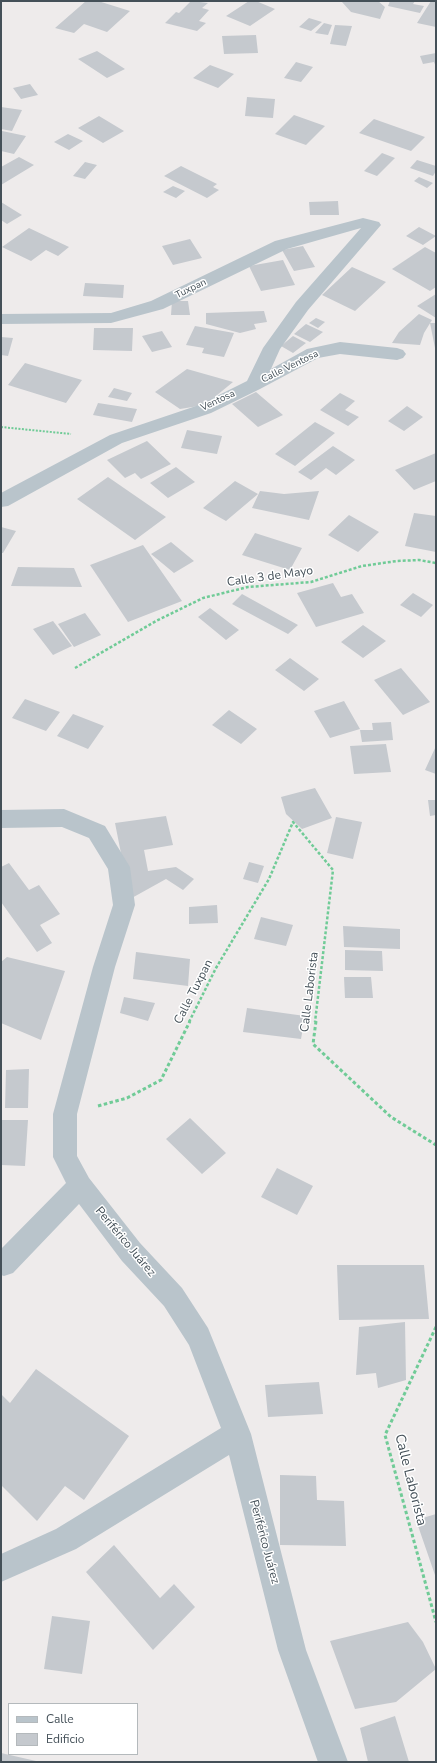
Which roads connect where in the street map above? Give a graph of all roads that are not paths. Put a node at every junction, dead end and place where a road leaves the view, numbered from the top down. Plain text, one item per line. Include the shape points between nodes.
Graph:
1 (1, 319) edge
2 (397, 354) dead end
3 (254, 385) junction
4 (1, 501) edge
5 (1, 819) edge
6 (80, 1186) junction
7 (4, 1264) dead end
8 (237, 1434) junction
9 (1, 1568) edge
10 (333, 1762) edge

1 - 3 street, Tuxpan via 111,318 157,305 281,245 362,223 373,224 302,306 272,348
2 - 3 street, Calle Ventosa via 333,349 313,354
3 - 4 street, Ventosa via 205,409 116,439
5 - 6 street, Periférico Juárez via 64,818 97,832 119,867 124,905 104,967 65,1114 64,1157
6 - 7 street
6 - 8 street, Periférico Juárez via 130,1252 174,1297 198,1337
8 - 9 street via 66,1539
8 - 10 street, Periférico Juárez via 292,1650

